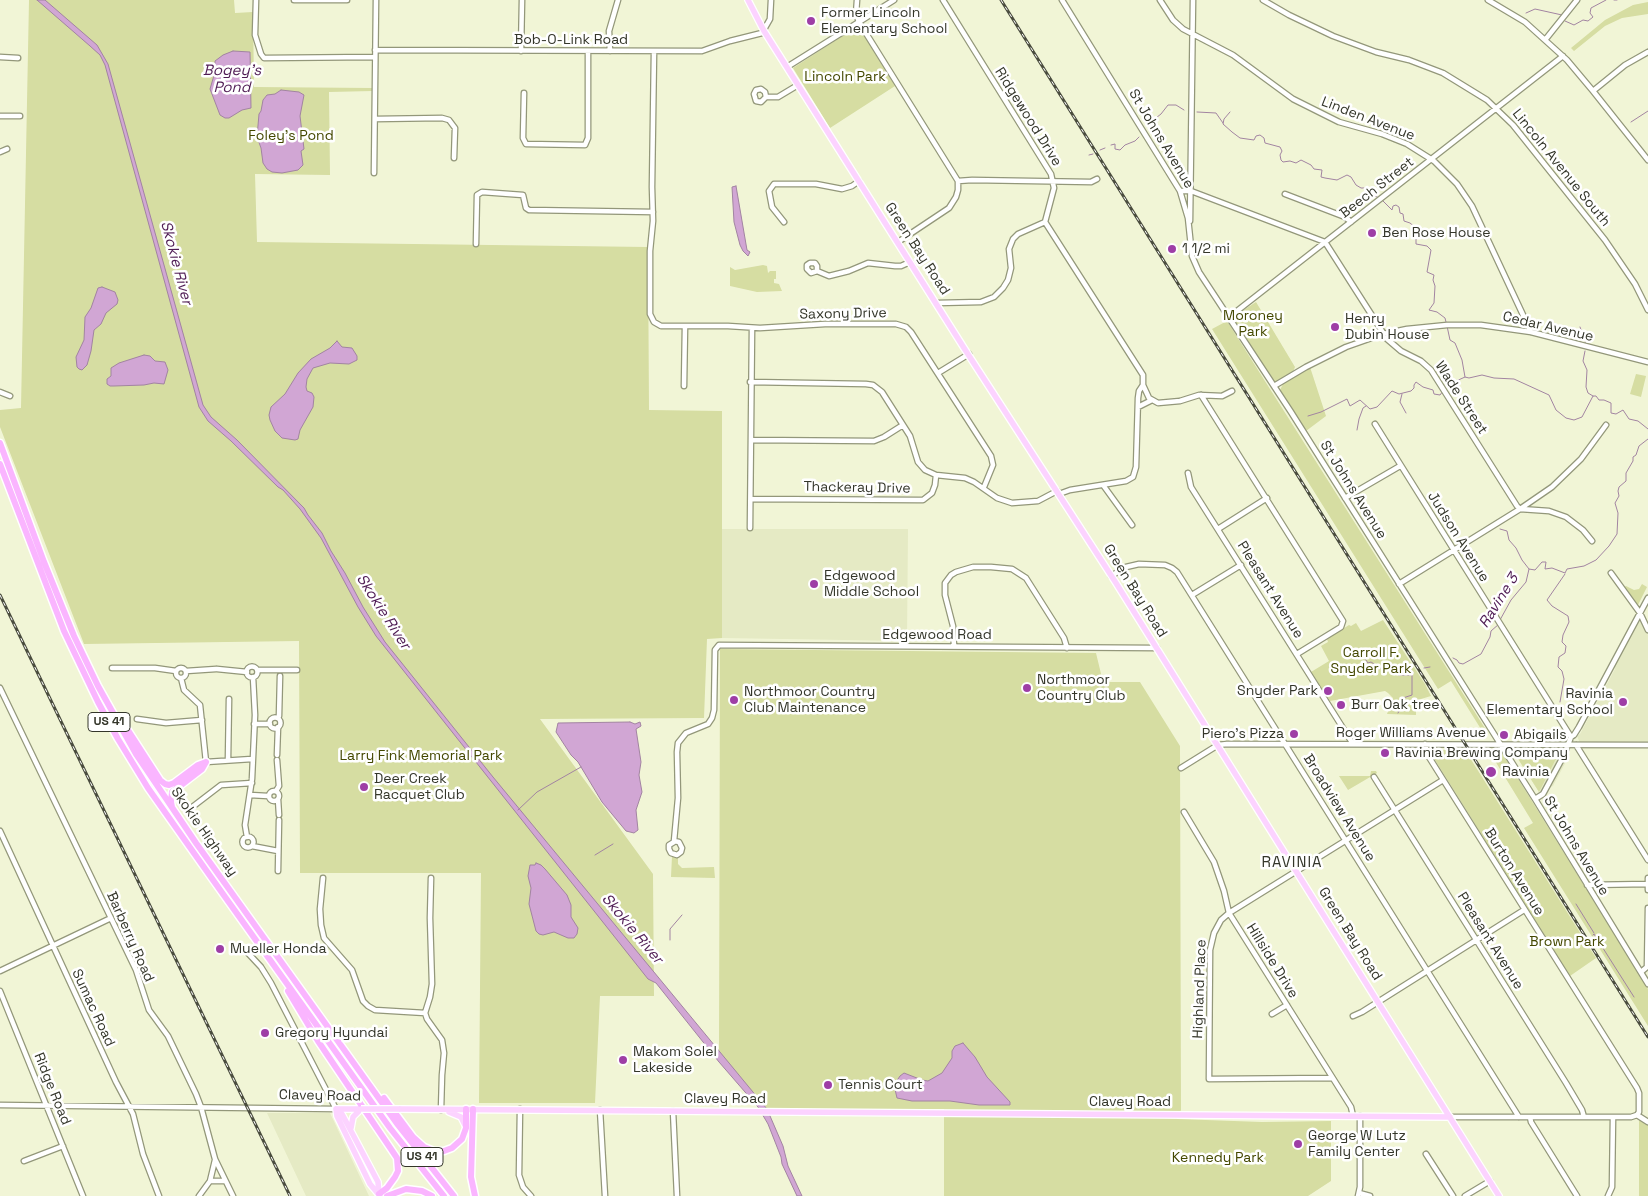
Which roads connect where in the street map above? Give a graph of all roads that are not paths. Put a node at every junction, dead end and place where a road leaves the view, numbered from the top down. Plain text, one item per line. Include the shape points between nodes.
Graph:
1 (256, 0) edge
2 (294, 0) edge
3 (347, 0) edge
4 (376, 0) edge
5 (522, 0) edge
6 (618, 0) edge
7 (748, 0) edge
8 (771, 0) edge
9 (857, 0) edge
10 (894, 0) edge
11 (943, 0) edge
12 (1062, 0) edge
13 (1160, 0) edge
14 (1193, 0) edge
15 (1263, 0) edge
16 (1488, 0) edge
17 (1577, 0) edge
18 (859, 22) junction
19 (764, 31) junction
20 (1193, 34) junction
21 (1545, 40) junction
22 (375, 50) junction
23 (521, 50) junction
24 (588, 51) junction
25 (610, 51) junction
26 (654, 52) junction
27 (1648, 52) edge
28 (1563, 56) junction
29 (0, 57) edge
30 (375, 57) junction
31 (18, 58) dead end
32 (787, 67) junction
33 (798, 85) junction
34 (1593, 91) junction
35 (524, 93) dead end
36 (766, 97) dead end
37 (1496, 108) junction
38 (0, 116) edge
39 (20, 116) dead end
40 (375, 119) junction
41 (7, 149) dead end
42 (0, 152) edge
43 (454, 158) dead end
44 (1430, 160) junction
45 (1648, 160) edge
46 (374, 173) dead end
47 (1097, 179) dead end
48 (859, 181) junction
49 (958, 181) junction
50 (1053, 181) junction
51 (1192, 190) junction
52 (1180, 191) junction
53 (1285, 194) dead end
54 (653, 212) junction
55 (784, 222) dead end
56 (1045, 222) junction
57 (1351, 222) junction
58 (1189, 234) junction
59 (898, 242) junction
60 (1325, 242) junction
61 (476, 244) dead end
62 (910, 262) junction
63 (817, 271) dead end
64 (937, 303) junction
65 (1648, 310) edge
66 (1228, 318) junction
67 (685, 326) junction
68 (752, 328) junction
69 (1531, 332) junction
70 (1383, 334) junction
71 (969, 354) junction
72 (1648, 362) edge
73 (938, 373) junction
74 (750, 382) junction
75 (1143, 385) junction
76 (684, 386) dead end
77 (1274, 386) junction
78 (0, 392) edge
79 (1232, 392) dead end
80 (1201, 395) junction
81 (10, 396) dead end
82 (1152, 400) junction
83 (1138, 407) junction
84 (1375, 424) dead end
85 (1606, 424) dead end
86 (903, 425) junction
87 (752, 440) junction
88 (0, 443) edge
89 (0, 464) edge
90 (1400, 466) junction
91 (1188, 473) dead end
92 (936, 475) junction
93 (1104, 485) junction
94 (984, 487) junction
95 (1058, 492) junction
96 (1267, 498) junction
97 (1345, 498) junction
98 (751, 499) junction
99 (1520, 509) junction
100 (1132, 525) dead end
101 (750, 528) dead end
102 (1218, 529) junction
103 (1592, 541) dead end
104 (1454, 550) junction
105 (1241, 565) junction
106 (1611, 573) dead end
107 (1111, 576) junction
108 (1398, 584) junction
109 (1192, 595) junction
110 (1648, 598) edge
111 (1640, 612) junction
112 (1648, 630) edge
113 (954, 646) junction
114 (1067, 648) junction
115 (1156, 648) junction
116 (1297, 654) junction
117 (112, 668) dead end
118 (257, 670) junction
119 (297, 670) dead end
120 (176, 671) junction
121 (186, 672) junction
122 (247, 672) junction
123 (280, 676) dead end
124 (253, 677) junction
125 (181, 678) junction
126 (98, 686) junction
127 (0, 688) edge
128 (229, 699) dead end
129 (278, 718) junction
130 (137, 719) dead end
131 (202, 720) junction
132 (254, 724) junction
133 (270, 724) junction
134 (278, 727) junction
135 (1570, 737) junction
136 (1285, 743) junction
137 (1352, 744) junction
138 (1425, 744) junction
139 (1218, 745) junction
140 (1501, 745) junction
141 (1568, 745) junction
142 (1576, 745) junction
143 (1648, 746) edge
144 (252, 759) junction
145 (228, 760) junction
146 (206, 762) junction
147 (1180, 768) dead end
148 (1374, 778) dead end
149 (1443, 780) junction
150 (252, 783) junction
151 (276, 791) junction
152 (250, 795) junction
153 (268, 796) junction
154 (278, 799) junction
155 (1535, 799) junction
156 (191, 808) dead end
157 (1394, 810) junction
158 (1184, 812) dead end
159 (175, 813) junction
160 (0, 831) edge
161 (246, 836) junction
162 (1345, 840) junction
163 (674, 842) dead end
164 (278, 843) junction
165 (252, 846) junction
166 (267, 848) junction
167 (278, 851) junction
168 (1648, 860) edge
169 (278, 871) dead end
170 (1296, 871) junction
171 (323, 878) dead end
172 (431, 878) dead end
173 (1648, 878) edge
174 (1648, 884) edge
175 (1586, 886) junction
176 (1648, 890) edge
177 (1648, 908) edge
178 (1524, 910) junction
179 (1229, 913) junction
180 (111, 918) junction
181 (1476, 940) junction
182 (52, 946) junction
183 (247, 952) dead end
184 (266, 954) junction
185 (1427, 970) junction
186 (0, 971) edge
187 (1641, 972) junction
188 (1648, 984) edge
189 (0, 991) edge
190 (1378, 1001) junction
191 (1287, 1005) junction
192 (425, 1013) junction
193 (1272, 1014) dead end
194 (1353, 1016) dead end
195 (345, 1051) junction
196 (1332, 1078) junction
197 (0, 1105) edge
198 (47, 1106) junction
199 (128, 1106) junction
200 (202, 1107) junction
201 (336, 1108) junction
202 (361, 1109) junction
203 (469, 1109) junction
204 (441, 1110) junction
205 (520, 1110) junction
206 (600, 1110) junction
207 (673, 1111) junction
208 (1637, 1115) junction
209 (1353, 1116) junction
210 (1360, 1116) junction
211 (1450, 1116) junction
212 (1519, 1117) junction
213 (1530, 1117) junction
214 (1584, 1117) junction
215 (1613, 1117) junction
216 (1648, 1122) edge
217 (466, 1128) junction
218 (351, 1131) junction
219 (63, 1146) junction
220 (1426, 1154) dead end
221 (215, 1159) junction
222 (24, 1161) dead end
223 (210, 1180) junction
224 (224, 1181) junction
225 (1490, 1181) junction
226 (380, 1195) edge
227 (1358, 1195) edge
228 (83, 1196) edge
229 (159, 1196) edge
230 (199, 1196) edge
231 (233, 1196) edge
232 (387, 1196) edge
233 (432, 1196) edge
234 (444, 1196) edge
235 (454, 1196) edge
236 (475, 1196) edge
237 (530, 1196) edge
238 (605, 1196) edge
239 (677, 1196) edge
240 (1370, 1196) edge
241 (1453, 1196) edge
242 (1465, 1196) edge
243 (1499, 1196) edge
244 (1577, 1196) edge
245 (1608, 1196) edge

1 - 30 street via 255,35 263,57 267,59
2 - 3 street
4 - 22 street
5 - 23 street
6 - 25 street via 609,31
7 - 19 main road, Green Bay Road
8 - 19 street via 770,19
9 - 18 street
10 - 18 street
11 - 50 street, Ridgewood Drive
12 - 52 street, St Johns Avenue
13 - 20 street, Linden Avenue via 1173,20
14 - 20 street
15 - 37 street, Lincoln Avenue South via 1333,36 1443,73 1472,89
16 - 21 street via 1525,22
17 - 21 street
18 - 32 street
18 - 49 street
19 - 26 street, Bob-O-Link Road via 702,51
19 - 32 main road, Green Bay Road
20 - 44 street, Linden Avenue via 1233,55 1307,106 1339,122 1399,141
20 - 51 street
21 - 28 street
22 - 23 street, Bob-O-Link Road
22 - 30 street
23 - 24 street, Bob-O-Link Road
24 - 25 street, Bob-O-Link Road
24 - 35 street via 588,138 585,145 526,144 523,138
25 - 26 street, Bob-O-Link Road
26 - 54 street
27 - 34 street
28 - 34 street
28 - 37 street, Beech Street
29 - 31 street
30 - 40 street
32 - 33 main road, Green Bay Road
33 - 36 street via 778,97
33 - 48 main road, Green Bay Road
34 - 45 street
37 - 44 street, Beech Street
37 - 65 street, Lincoln Avenue South via 1529,144 1605,240
38 - 39 street
40 - 43 street via 449,120 454,128
40 - 46 street
41 - 42 street
44 - 57 street, Beech Street
44 - 69 street, Linden Avenue via 1457,184 1472,206
47 - 50 street via 1091,182
48 - 55 street via 842,189 816,184 774,184 769,191 772,207
48 - 59 main road, Green Bay Road
49 - 50 street
49 - 59 street via 956,197 949,208
50 - 56 street, Ridgewood Drive
51 - 52 street
51 - 58 street
51 - 60 street
52 - 58 street, St Johns Avenue
53 - 57 street
54 - 61 street via 528,210 523,195 482,192 477,195
54 - 67 street, Saxony Drive via 650,314 661,326
56 - 64 street via 1013,239 1009,249 1011,268 1008,280 994,297 980,302
56 - 75 street via 1142,373
57 - 60 street, Beech Street
58 - 66 street, St Johns Avenue via 1194,263
59 - 62 main road, Green Bay Road
60 - 66 street, Beech Street
60 - 70 street, Wade Street
62 - 63 street via 901,266 868,263 829,276
62 - 64 main road, Green Bay Road
64 - 71 main road, Green Bay Road
66 - 77 street, St Johns Avenue
67 - 68 street, Saxony Drive
67 - 76 street
68 - 73 street, Saxony Drive via 824,324 901,325 911,332
68 - 74 street
69 - 70 street, Cedar Avenue via 1461,325
69 - 72 street, Cedar Avenue
70 - 77 street, Cedar Avenue via 1335,352
70 - 99 street, Wade Street via 1396,348 1431,370
71 - 73 street
71 - 95 main road, Green Bay Road
73 - 94 street, Saxony Drive via 991,456 993,465
74 - 86 street via 870,384 882,392
74 - 87 street
75 - 82 street
75 - 83 street via 1138,394
77 - 97 street, St Johns Avenue
78 - 81 street
79 - 80 street via 1222,396
80 - 82 street via 1174,402
80 - 96 street
82 - 83 street
83 - 93 street via 1135,474 1126,481
84 - 90 street, Judson Avenue
85 - 99 street via 1570,471
86 - 87 street via 874,441
86 - 92 street via 919,465
87 - 98 street
88 - 126 highway, Skokie Highway / US 41 via 63,610
89 - 184 highway, Skokie Highway / US 41 via 51,601 102,710 148,788
90 - 97 street
90 - 104 street, Judson Avenue
91 - 102 street, Pleasant Avenue via 1191,487
92 - 94 street via 965,478
92 - 98 street, Thackeray Drive via 932,493 923,500
93 - 95 street
93 - 100 street
94 - 95 street via 997,498 1012,503 1038,501
95 - 107 main road, Green Bay Road
96 - 102 street
96 - 116 street via 1343,621 1342,626
97 - 108 street, St Johns Avenue
98 - 101 street
99 - 103 street via 1549,511 1566,517
99 - 104 street
102 - 105 street, Pleasant Avenue
104 - 108 street
104 - 135 street, Judson Avenue
105 - 109 street
105 - 116 street, Pleasant Avenue
106 - 111 street
107 - 109 street, Broadview Avenue via 1134,564 1165,565 1177,572
107 - 115 main road, Green Bay Road
108 - 140 street, St Johns Avenue
109 - 136 street, Broadview Avenue
110 - 111 street
111 - 112 street
111 - 135 street via 1579,727
113 - 114 street, Edgewood Road
113 - 114 street via 945,583 956,572 972,567 991,567 1012,569 1026,578 1067,643
113 - 163 street, Edgewood Road via 718,646 715,650 712,718 708,724 686,733 678,743
114 - 115 street, Edgewood Road
115 - 139 main road, Green Bay Road
116 - 137 street, Pleasant Avenue
117 - 120 street
118 - 119 street
118 - 122 street via 251,666
118 - 124 street
120 - 121 street via 182,668
120 - 125 street
121 - 122 street via 217,669
121 - 125 street via 186,676
122 - 124 street
123 - 129 street
124 - 132 street
125 - 131 street via 184,690 200,705
126 - 146 highway via 165,784 174,783 198,764
126 - 159 highway, Skokie Highway / US 41 via 136,754
127 - 180 street, Barberry Road
128 - 145 street
129 - 133 street via 273,718
129 - 134 street
130 - 131 street via 166,723
131 - 146 street
132 - 133 street
132 - 144 street
133 - 134 street via 273,728
134 - 151 street via 279,786
135 - 141 street
136 - 137 street, Roger Williams Avenue
136 - 139 street, Roger Williams Avenue
136 - 162 street, Broadview Avenue
137 - 138 street, Roger Williams Avenue
138 - 140 street, Roger Williams Avenue
138 - 149 street, Burton Avenue via 1427,754
139 - 147 street, Roger Williams Avenue
139 - 170 main road, Green Bay Road
140 - 141 street, Roger Williams Avenue
140 - 155 street, St Johns Avenue
141 - 142 street, Roger Williams Avenue
141 - 155 street via 1543,794
142 - 143 street, Roger Williams Avenue
142 - 168 street
144 - 145 street
144 - 150 street
145 - 146 street
146 - 159 highway via 202,769 172,792
148 - 157 street, Pleasant Avenue
149 - 157 street, Highland Place
149 - 178 street, Burton Avenue
150 - 152 street
150 - 156 street via 221,785
151 - 153 street
151 - 154 street
152 - 153 street
152 - 161 street
153 - 154 street via 271,801
154 - 164 street
155 - 175 street, St Johns Avenue
157 - 162 street, Highland Place
157 - 181 street, Pleasant Avenue
158 - 179 street, Hillside Drive via 1214,862
159 - 195 highway, Skokie Highway / US 41
160 - 182 street, Sumac Road
161 - 165 street via 253,839
161 - 165 street via 244,845
162 - 170 street, Highland Place
162 - 185 street, Broadview Avenue
164 - 166 street
164 - 167 street
165 - 166 street
166 - 167 street
167 - 169 street
170 - 179 street, Highland Place
170 - 190 main road, Green Bay Road
171 - 192 street via 320,909 324,938 352,970 366,1005 384,1011
172 - 192 street via 432,984
173 - 174 street
174 - 175 street
174 - 176 street
175 - 187 street, St Johns Avenue
177 - 187 street via 1646,967
178 - 181 street
178 - 208 street, Burton Avenue via 1637,1088
179 - 191 street, Hillside Drive
179 - 196 street, Highland Place via 1217,926 1211,943 1209,1079
180 - 182 street
180 - 200 street, Barberry Road via 136,970 149,1010 168,1036
181 - 185 street
181 - 214 street, Pleasant Avenue
182 - 186 street
182 - 199 street, Sumac Road
183 - 201 street via 271,983
184 - 226 highway via 318,1041 397,1158 398,1171
184 - 234 highway, Skokie Highway / US 41 via 386,1122
185 - 190 street
185 - 212 street, Broadview Avenue
187 - 188 street, St Johns Avenue
189 - 198 street, Ridge Road
190 - 194 street
190 - 211 main road, Green Bay Road
191 - 193 street
191 - 196 street, Hillside Drive
192 - 204 street via 443,1042
195 - 217 highway via 424,1147 439,1151 452,1148 462,1139
195 - 235 highway, Skokie Highway / US 41
196 - 209 street, Hillside Drive via 1351,1107
197 - 198 street, Clavey Road
198 - 199 street, Clavey Road
198 - 219 street, Ridge Road
199 - 200 street, Clavey Road
199 - 229 street, Sumac Road
200 - 201 street, Clavey Road
200 - 221 street, Barberry Road
201 - 202 main road, Clavey Road
201 - 218 main road
201 - 226 main road via 370,1184
202 - 204 main road, Clavey Road, bridge
202 - 218 main road via 353,1117
203 - 204 main road, Clavey Road
203 - 205 main road, Clavey Road
203 - 217 highway
203 - 236 highway via 471,1177
204 - 217 main road via 461,1117
205 - 206 main road, Clavey Road
205 - 237 street via 519,1175
206 - 207 main road, Clavey Road
206 - 238 street
207 - 209 main road, Clavey Road
207 - 239 street
208 - 215 street
208 - 216 street
209 - 210 main road, Clavey Road
210 - 211 main road, Clavey Road
210 - 227 street
211 - 212 street
211 - 225 main road, Green Bay Road
212 - 213 street
213 - 214 street
213 - 244 street
214 - 215 street
215 - 245 street via 1612,1187
218 - 226 main road via 378,1182
219 - 222 street
219 - 228 street, Ridge Road
220 - 241 street
221 - 223 street
221 - 224 street, Barberry Road
223 - 224 street
223 - 230 street
224 - 231 street, Barberry Road
225 - 242 street
225 - 243 main road, Green Bay Road
227 - 240 street
232 - 233 highway via 406,1189

